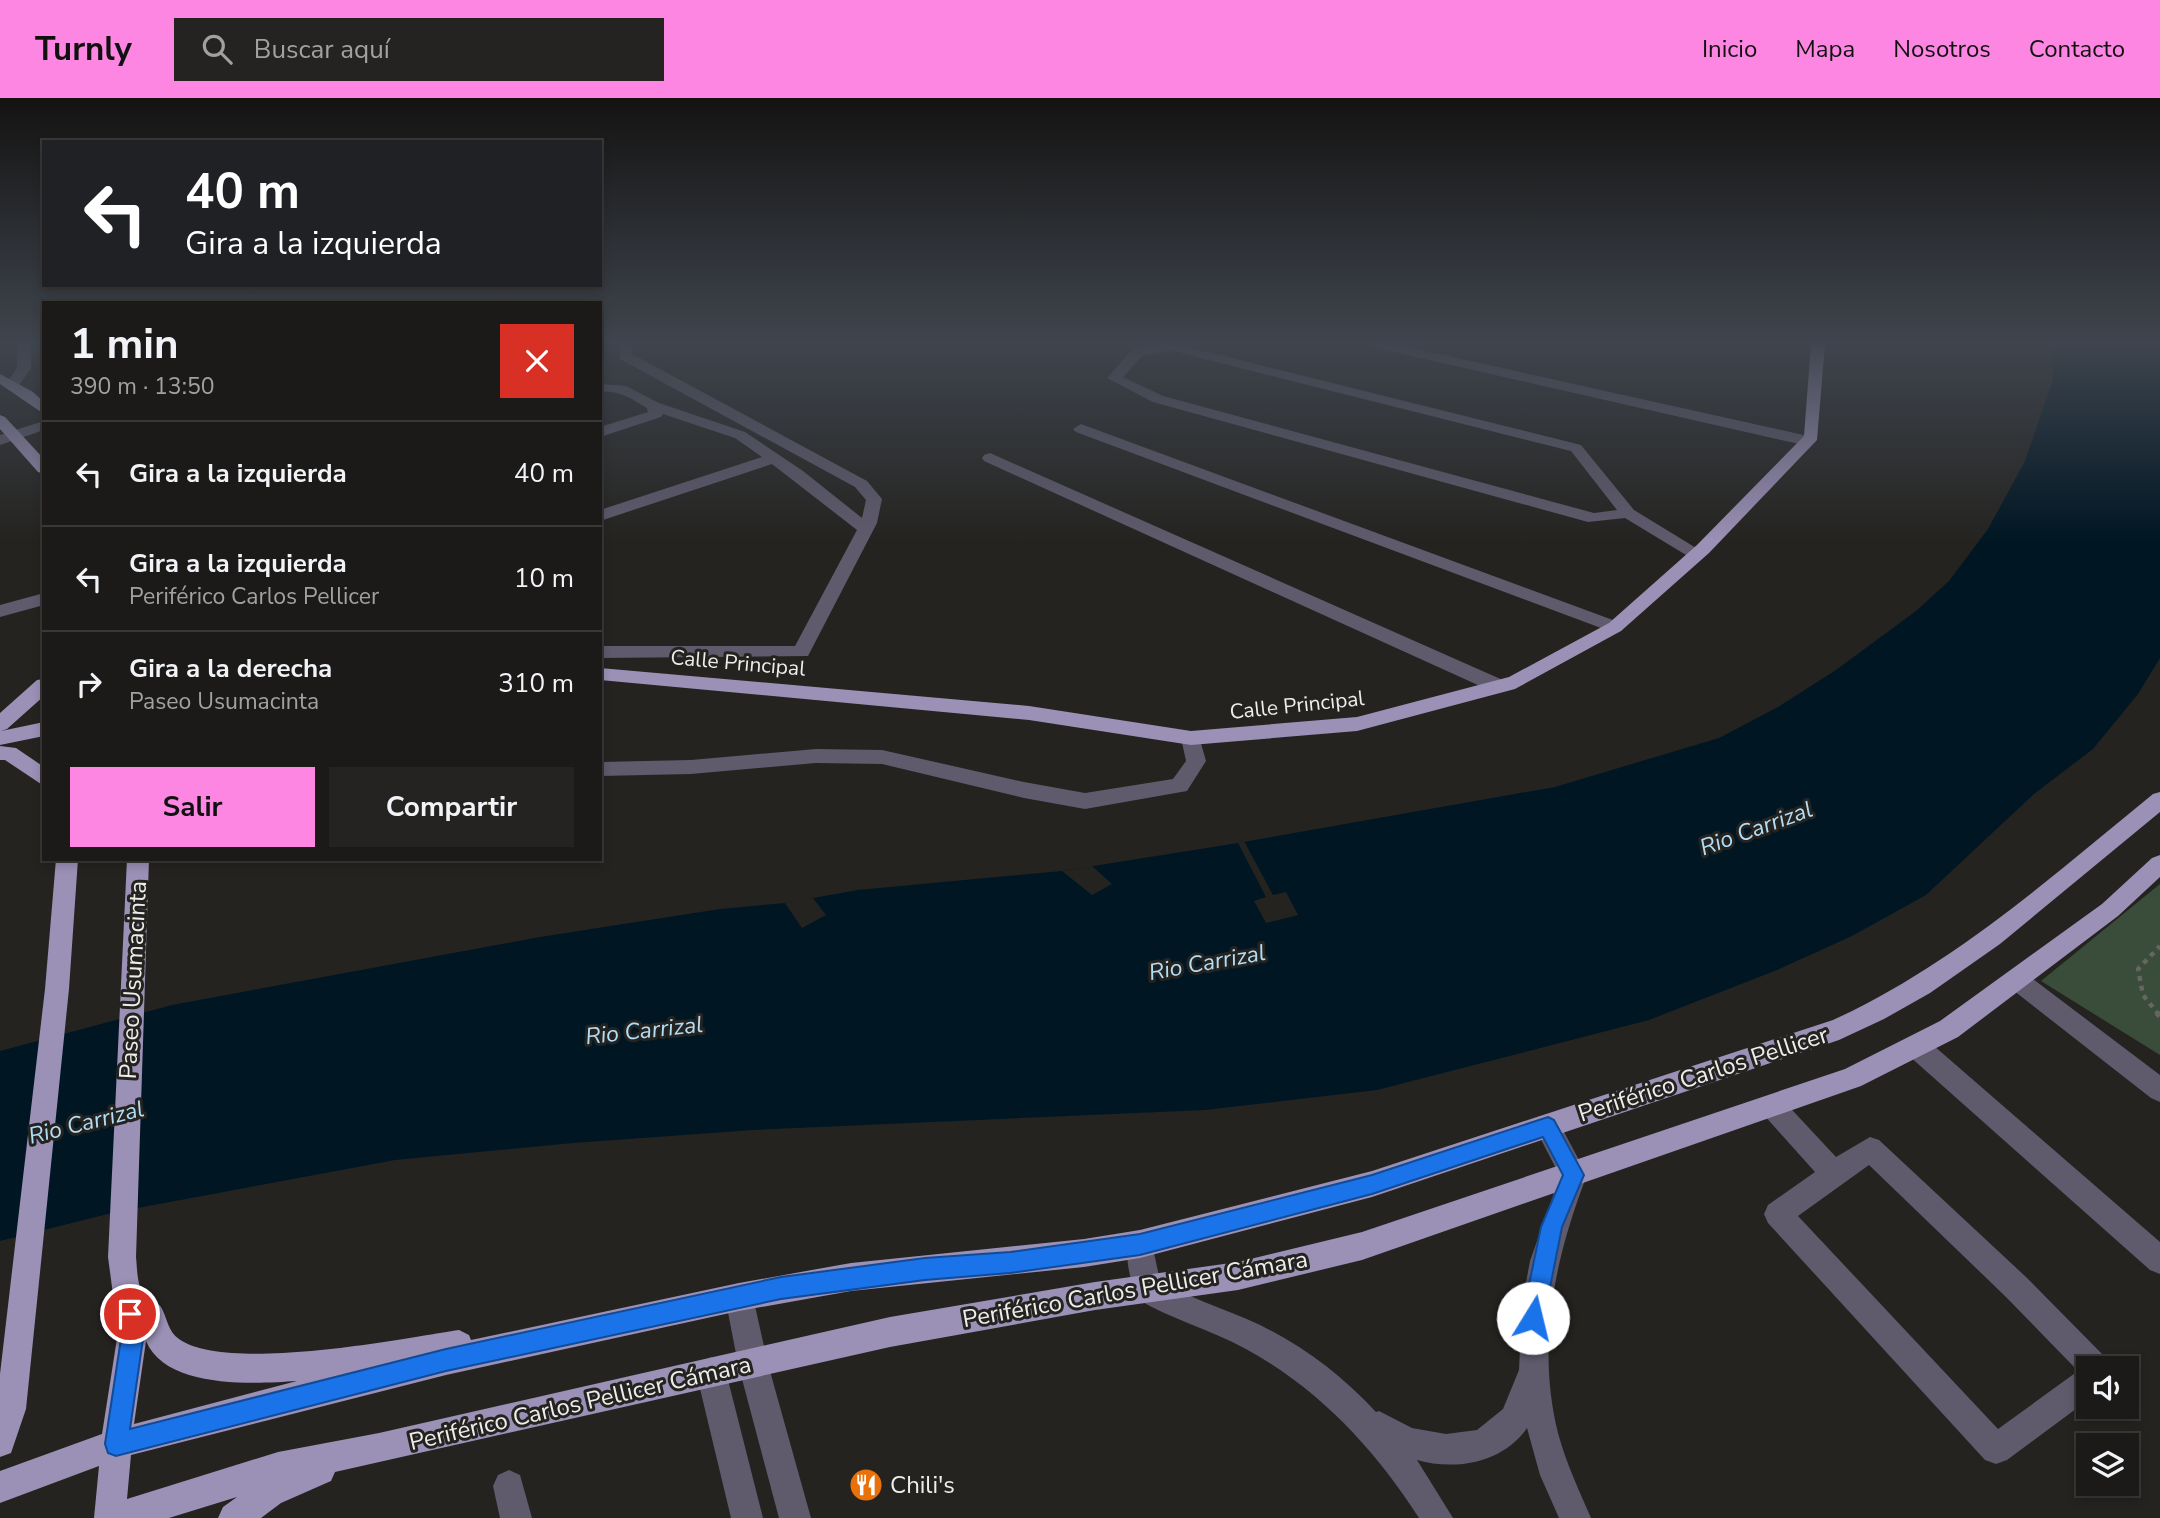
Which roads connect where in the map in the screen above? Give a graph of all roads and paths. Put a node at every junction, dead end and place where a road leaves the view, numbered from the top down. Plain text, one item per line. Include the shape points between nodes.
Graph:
1 (655, 410) edge
2 (667, 410) edge
3 (725, 410) edge
4 (1199, 410) edge
5 (1425, 410) edge
6 (1668, 410) edge
7 (1814, 410) edge
8 (0, 420) edge
9 (42, 426) edge
10 (1081, 429) dead end
11 (602, 431) edge
12 (7, 438) edge
13 (1808, 442) junction
14 (774, 458) junction
15 (990, 458) dead end
16 (42, 467) edge
17 (1628, 513) junction
18 (602, 515) edge
19 (866, 530) junction
20 (1697, 554) junction
21 (42, 600) edge
22 (0, 611) edge
23 (1615, 628) junction
24 (602, 652) edge
25 (602, 674) edge
26 (1498, 686) junction
27 (42, 687) edge
28 (0, 724) edge
29 (42, 729) edge
30 (0, 738) edge
31 (1191, 738) junction
32 (0, 753) edge
33 (602, 769) edge
34 (42, 777) edge
35 (2160, 800) edge
36 (67, 861) edge
37 (138, 861) edge
38 (2160, 864) edge
39 (2160, 946) edge
40 (2017, 980) junction
41 (2160, 1016) edge
42 (1917, 1047) junction
43 (2160, 1090) edge
44 (1772, 1106) junction
45 (1548, 1126) junction
46 (1834, 1174) junction
47 (1574, 1175) junction
48 (1140, 1244) junction
49 (2160, 1260) edge
50 (1147, 1289) junction
51 (128, 1296) junction
52 (739, 1297) junction
53 (610, 1325) junction
54 (2084, 1356) edge
55 (9, 1359) edge
56 (753, 1364) junction
57 (711, 1372) junction
58 (1533, 1373) junction
59 (1334, 1390) junction
60 (2076, 1391) edge
61 (0, 1443) edge
62 (116, 1444) junction
63 (379, 1448) junction
64 (509, 1486) dead end
65 (0, 1487) edge
66 (110, 1518) edge
67 (119, 1518) edge
68 (234, 1518) edge
69 (516, 1518) edge
70 (747, 1518) edge
71 (796, 1518) edge
72 (1437, 1518) edge
73 (1575, 1518) edge

1 - 11 street via 656,414
2 - 14 street via 740,435
3 - 19 street via 861,484 874,499
4 - 17 street via 1594,518
5 - 17 street via 1576,448
6 - 13 street
7 - 13 main road
8 - 12 main road
9 - 12 street
10 - 23 street
12 - 16 main road
13 - 20 main road, Calle Principal
14 - 18 street
14 - 19 street
15 - 26 street
17 - 20 street
19 - 24 street via 801,652
20 - 23 main road, Calle Principal
21 - 22 street
23 - 26 main road, Calle Principal via 1515,682
25 - 31 main road, Calle Principal via 1029,713
26 - 31 main road, Calle Principal via 1357,724
27 - 28 main road
29 - 30 main road
31 - 33 street via 1196,761 1180,786 1084,801 882,757 816,756
32 - 34 main road via 9,753
35 - 45 main road, Periférico Carlos Pellicer via 1969,954 1887,1006 1839,1029
36 - 55 main road via 22,1318
37 - 51 main road, Paseo Usumacinta via 122,1257
38 - 40 main road, Periférico Carlos Pellicer Cámara
39 - 41 path via 2138,970 2139,987
40 - 42 main road, Periférico Carlos Pellicer Cámara
40 - 43 street
42 - 44 main road, Periférico Carlos Pellicer Cámara via 1852,1078
42 - 49 street
44 - 46 street
44 - 47 main road, Periférico Carlos Pellicer Cámara
45 - 47 street
45 - 48 main road, Periférico Carlos Pellicer via 1372,1184
46 - 54 street via 1870,1149
46 - 60 street via 1778,1214 1996,1450
47 - 50 main road, Periférico Carlos Pellicer Cámara via 1362,1246 1238,1276
47 - 58 street via 1557,1211 1544,1258 1531,1335
48 - 50 street
48 - 52 main road, Periférico Carlos Pellicer via 1010,1263 851,1277
50 - 56 main road, Periférico Carlos Pellicer Cámara via 890,1332
50 - 59 street via 1184,1310 1252,1337
51 - 53 main road via 150,1316 170,1351 206,1366 241,1369 287,1368
51 - 62 main road, Paseo Usumacinta via 133,1332
52 - 53 main road, Periférico Carlos Pellicer
52 - 56 street
53 - 62 main road, Periférico Carlos Pellicer via 446,1360
55 - 61 main road via 11,1409
56 - 57 main road, Periférico Carlos Pellicer Cámara
56 - 71 street
57 - 63 main road, Periférico Carlos Pellicer Cámara
57 - 70 street
58 - 59 street via 1519,1411 1505,1429 1484,1443 1446,1450 1406,1442 1388,1433
58 - 73 street via 1544,1440
59 - 72 street via 1392,1451
62 - 65 main road, Periférico Carlos Pellicer
62 - 66 main road, Paseo Usumacinta
63 - 67 main road, Periférico Carlos Pellicer Cámara via 278,1468
63 - 68 main road via 290,1482
64 - 69 street

